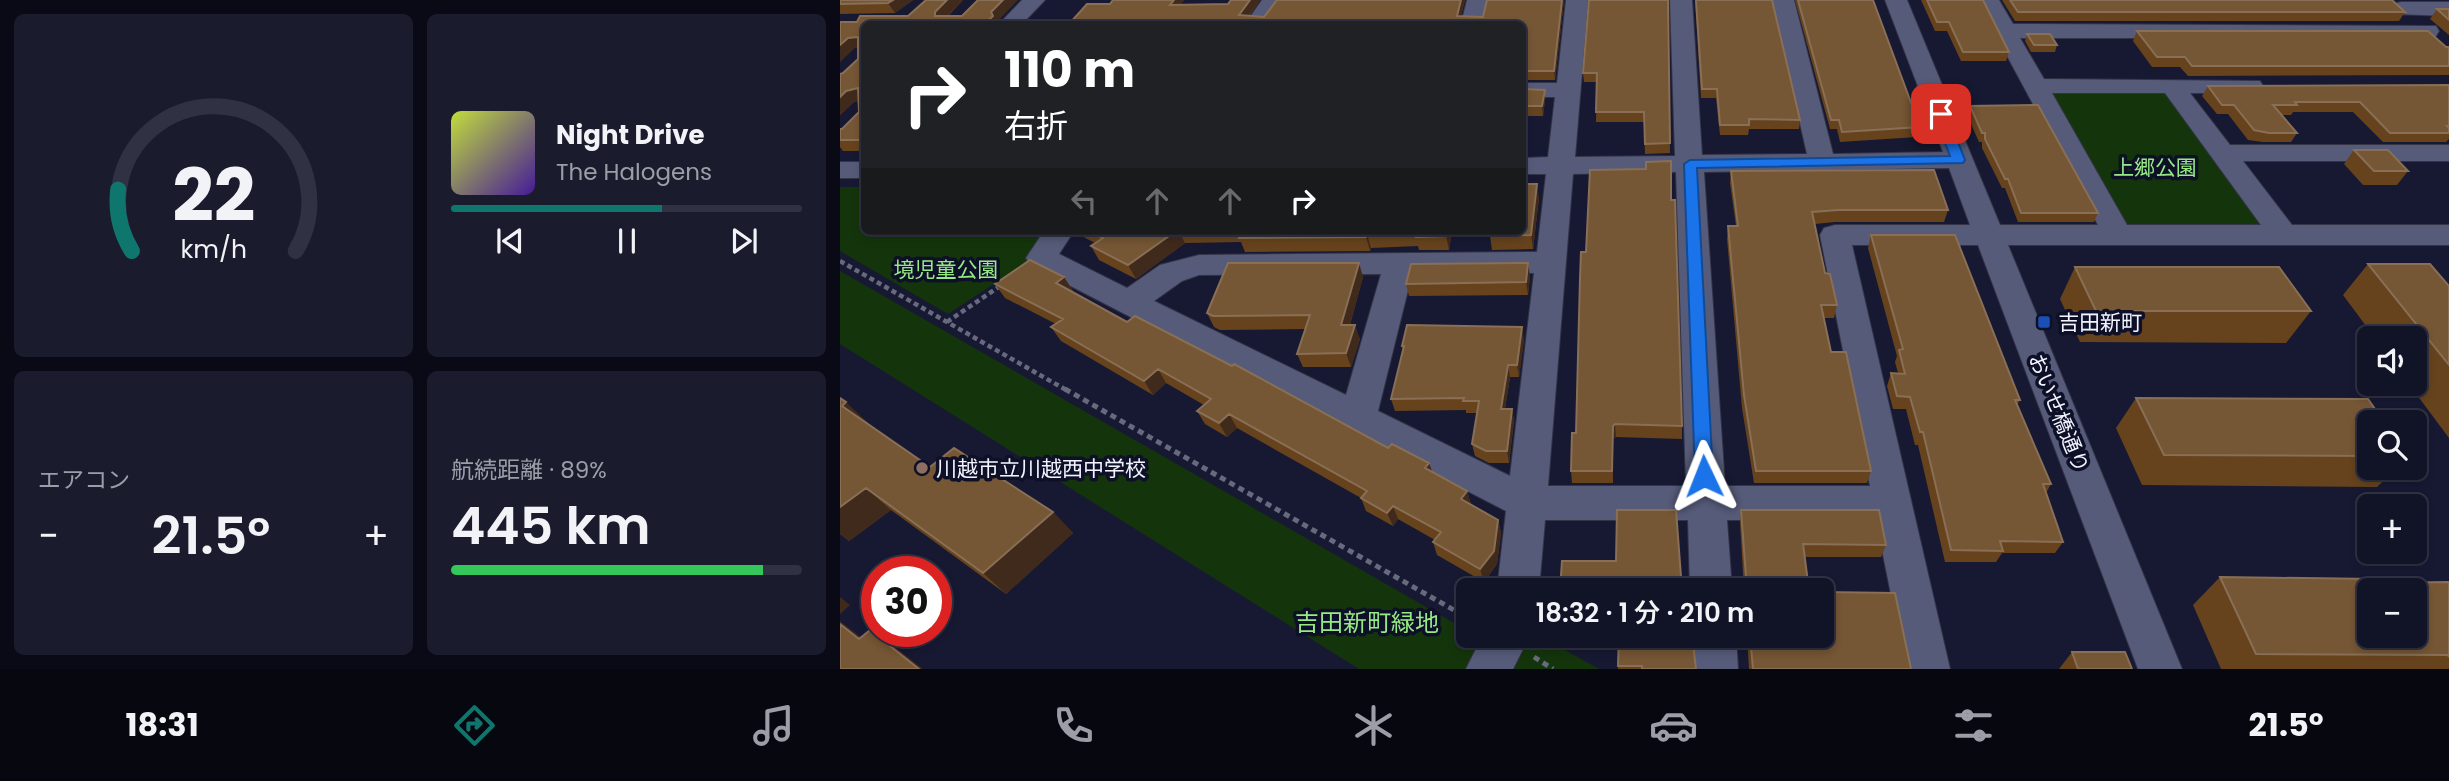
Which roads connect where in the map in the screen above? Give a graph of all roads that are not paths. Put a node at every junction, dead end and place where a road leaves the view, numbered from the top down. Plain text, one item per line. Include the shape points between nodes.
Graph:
1 (1034, 0) edge
2 (1273, 0) edge
3 (1478, 0) edge
4 (1681, 0) edge
5 (1783, 0) edge
6 (1896, 0) edge
7 (1988, 0) edge
8 (1297, 1) edge
9 (1586, 1) edge
10 (2396, 4) edge
11 (2449, 9) edge
12 (1013, 21) edge
13 (1258, 21) edge
14 (1473, 21) edge
15 (2005, 31) junction
16 (2428, 31) junction
17 (2449, 49) edge
18 (2036, 86) junction
19 (2172, 86) junction
20 (2269, 86) edge
21 (1526, 90) edge
22 (1567, 90) junction
23 (2223, 153) junction
24 (2449, 153) edge
25 (1958, 160) junction
26 (1822, 162) junction
27 (1690, 164) junction
28 (1561, 165) junction
29 (1526, 166) edge
30 (840, 170) edge
31 (861, 170) edge
32 (2117, 233) junction
33 (1989, 234) junction
34 (2283, 234) junction
35 (2449, 234) edge
36 (1050, 244) edge
37 (1549, 262) junction
38 (1399, 264) junction
39 (1130, 301) junction
40 (1358, 417) junction
41 (1705, 502) junction
42 (1527, 503) junction
43 (1891, 503) junction
44 (1519, 578) edge
45 (1710, 578) edge
46 (1500, 648) edge
47 (1715, 648) edge
48 (1488, 669) edge
49 (1716, 669) edge
50 (1928, 669) edge
51 (2160, 669) edge

1 - 12 street
2 - 8 street
2 - 13 street
3 - 14 street
4 - 27 street
5 - 26 street
6 - 25 street, おいせ橋通り
7 - 15 street
9 - 22 street
10 - 11 street
10 - 16 street
15 - 16 street
15 - 18 street
16 - 17 street
18 - 19 street
18 - 32 street
19 - 20 street
19 - 23 street
21 - 22 street
22 - 28 street
23 - 24 street
23 - 34 street
25 - 26 street
25 - 33 street, おいせ橋通り
26 - 27 street
27 - 28 street
27 - 41 street
28 - 29 street
28 - 37 street
30 - 31 street
32 - 33 street
32 - 34 street
33 - 43 street via 1835,235
33 - 51 street, おいせ橋通り
34 - 35 street
36 - 39 street
37 - 38 street
37 - 42 street
38 - 39 street via 1199,265 1171,273
38 - 40 street
39 - 40 street
40 - 42 street
41 - 42 street
41 - 43 street
41 - 45 street
42 - 44 street
43 - 50 street
46 - 48 street
47 - 49 street

